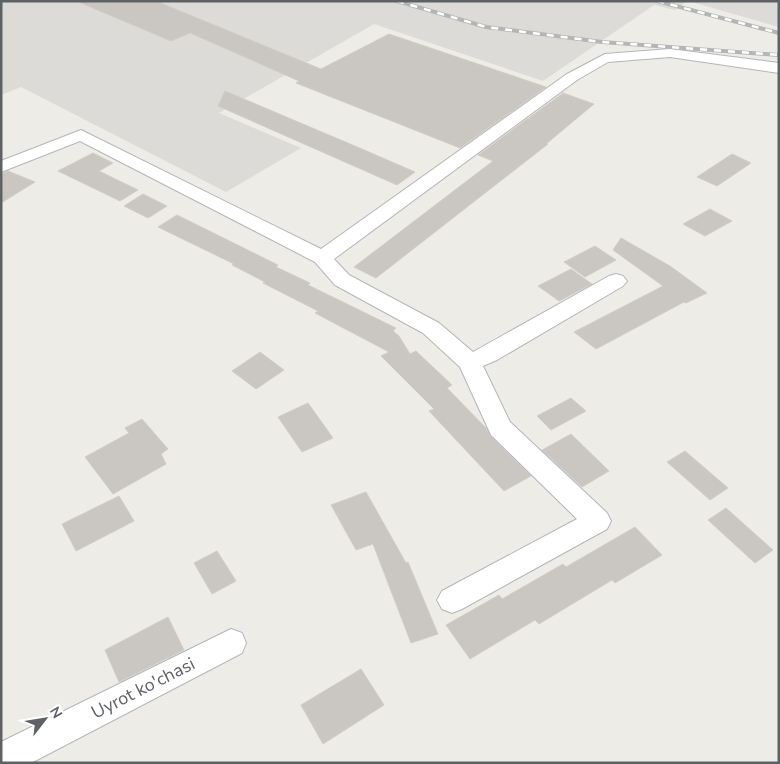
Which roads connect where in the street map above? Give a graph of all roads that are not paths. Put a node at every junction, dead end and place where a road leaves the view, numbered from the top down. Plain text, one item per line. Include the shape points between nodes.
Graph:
1 (779, 68) edge
2 (1, 167) edge
3 (322, 258) junction
4 (616, 281) dead end
5 (470, 362) junction
6 (452, 600) dead end
7 (231, 643) dead end
8 (1, 760) edge

1 - 3 street via 670,53 605,58 572,77
2 - 3 street via 81,134
3 - 5 street via 342,280 431,328
4 - 5 street
5 - 6 street via 500,428 597,522
7 - 8 street, Uyrot ko'chasi

